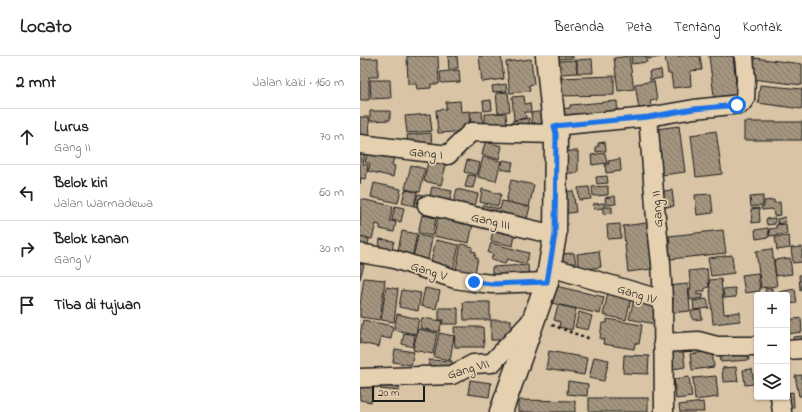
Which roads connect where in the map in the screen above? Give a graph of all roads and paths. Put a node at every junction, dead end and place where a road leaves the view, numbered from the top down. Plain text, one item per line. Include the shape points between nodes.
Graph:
1 (547, 56) edge
2 (744, 56) edge
3 (648, 117) junction
4 (555, 130) junction
5 (360, 144) edge
6 (427, 205) dead end
7 (555, 235) junction
8 (360, 253) edge
9 (548, 274) junction
10 (663, 300) junction
11 (534, 318) junction
12 (591, 339) dead end
13 (663, 343) junction
14 (754, 346) edge
15 (802, 349) edge
16 (790, 350) edge
17 (360, 378) edge
18 (780, 400) edge
19 (501, 412) edge
20 (664, 412) edge
21 (782, 412) edge

1 - 4 street
2 - 3 street via 746,79 743,103
3 - 4 street
3 - 10 street, Gang II
4 - 5 street, Gang I via 471,132 448,155
4 - 7 street
6 - 7 street, Gang III
7 - 9 street
8 - 9 street, Gang V via 394,259 455,279 474,282 492,284
9 - 10 street, Gang IV
9 - 11 street
10 - 13 street, Gang IV
11 - 12 path
11 - 17 street, Gang VII via 492,363 473,364 452,375
11 - 19 street
13 - 14 street via 698,341 717,346
13 - 20 street, Gang IV
15 - 16 street
18 - 21 street

